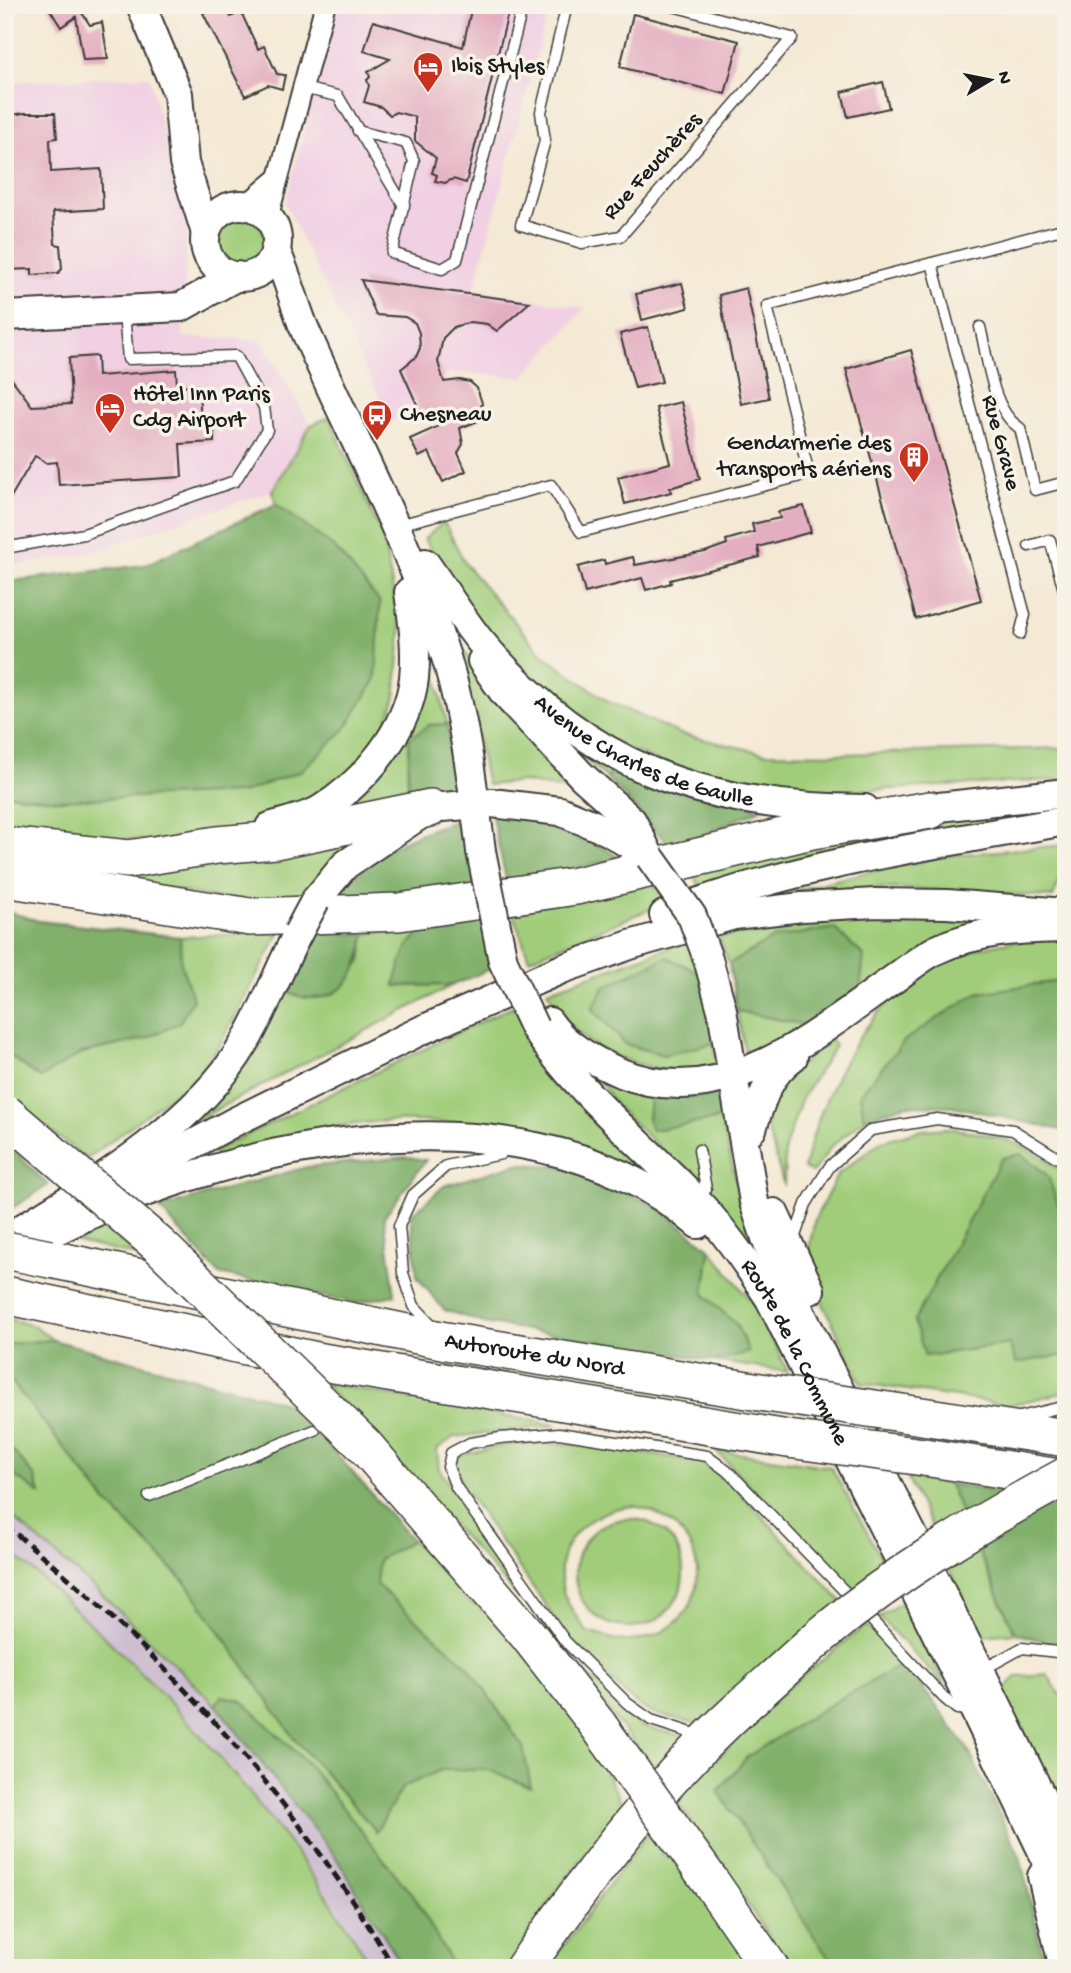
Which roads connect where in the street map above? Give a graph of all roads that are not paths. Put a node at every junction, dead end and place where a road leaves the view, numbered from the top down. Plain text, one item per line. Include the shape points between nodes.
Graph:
1 (141, 5) edge
2 (325, 5) edge
3 (523, 5) edge
4 (567, 5) edge
5 (669, 5) edge
6 (302, 88) junction
7 (358, 131) junction
8 (189, 180) junction
9 (404, 206) junction
10 (248, 209) junction
11 (1066, 228) edge
12 (206, 242) junction
13 (275, 250) junction
14 (932, 263) junction
15 (243, 276) junction
16 (164, 308) junction
17 (124, 311) junction
18 (5, 316) edge
19 (304, 327) junction
20 (980, 327) dead end
21 (1066, 482) edge
22 (401, 531) junction
23 (1029, 547) dead end
24 (5, 548) edge
25 (425, 562) junction
26 (1066, 597) edge
27 (1020, 634) dead end
28 (1066, 793) edge
29 (475, 803) junction
30 (430, 808) junction
31 (930, 810) junction
32 (612, 819) junction
33 (1066, 821) edge
34 (1066, 834) edge
35 (217, 845) junction
36 (5, 846) edge
37 (924, 846) junction
38 (5, 878) edge
39 (1066, 913) edge
40 (496, 921) joint
41 (1066, 928) edge
42 (837, 1020) junction
43 (542, 1025) junction
44 (733, 1077) junction
45 (5, 1113) edge
46 (745, 1118) junction
47 (529, 1148) junction
48 (699, 1150) dead end
49 (1066, 1163) edge
50 (123, 1164) junction
51 (696, 1201) junction
52 (80, 1218) junction
53 (5, 1238) edge
54 (791, 1249) junction
55 (5, 1250) edge
56 (5, 1258) edge
57 (5, 1295) edge
58 (770, 1299) junction
59 (446, 1341) junction
60 (1066, 1406) edge
61 (968, 1422) junction
62 (315, 1430) dead end
63 (1066, 1438) edge
64 (1066, 1478) edge
65 (149, 1496) dead end
66 (1066, 1653) edge
67 (979, 1663) junction
68 (975, 1711) junction
69 (706, 1740) junction
70 (1031, 1833) junction
71 (1066, 1849) edge
72 (1066, 1900) edge
73 (524, 1968) edge
74 (770, 1968) edge
75 (1064, 1968) edge

1 - 8 main road via 178,94
2 - 6 street
3 - 9 lane via 457,260 442,269 392,253
4 - 5 lane, Rue Feuchères via 541,112 545,141 521,225 582,243 621,236 792,38
6 - 7 lane via 338,96
6 - 10 street via 278,178
7 - 9 lane
7 - 9 lane via 406,144 415,161
8 - 10 main road via 206,195
8 - 12 main road
10 - 12 main road via 214,217
10 - 13 main road via 276,232
11 - 14 lane
12 - 15 main road via 220,270
12 - 16 main road via 200,271 184,294
13 - 15 main road via 266,266
13 - 19 main road, Avenue Charles de Gaulle
14 - 22 lane via 767,306 809,474 581,532 551,485
14 - 27 lane, Rue Grave via 1025,615
15 - 16 main road via 194,302
15 - 19 main road, Avenue Charles de Gaulle via 281,300
16 - 17 main road
17 - 18 main road
17 - 24 lane via 128,359 236,356 264,407 267,430 235,481 84,534
19 - 22 main road, Avenue Charles de Gaulle
20 - 21 lane via 1000,402 1020,428 1035,491
22 - 25 main road, Avenue Charles de Gaulle
22 - 29 main road, Avenue Charles de Gaulle via 446,659
22 - 35 main road, Avenue Charles de Gaulle via 415,632 414,679 402,718 385,748 359,778 319,810
23 - 26 lane via 1050,540
25 - 31 main road, Avenue Charles de Gaulle via 480,640 547,710 620,760 708,793 801,809
25 - 32 main road, Avenue Charles de Gaulle via 463,632 505,694 582,776
28 - 31 main road, Avenue Charles de Gaulle
29 - 30 main road
29 - 32 main road
29 - 40 main road, Avenue Charles de Gaulle, bridge
30 - 35 highway via 276,840
30 - 50 main road, bridge via 345,865 315,901 244,1044 212,1088
31 - 38 highway via 811,830 576,886 399,912 250,917
32 - 44 main road, bridge via 650,857 692,916 722,1010
33 - 37 main road
34 - 37 main road
35 - 36 highway via 129,859
37 - 50 main road via 717,894 531,966 336,1056 145,1157
39 - 52 main road via 935,904 802,908 734,915 629,945 422,1030 234,1122 118,1185
40 - 43 main road, Route de la Commune, bridge via 503,961
41 - 42 main road via 1020,929 963,939 935,951
42 - 44 main road via 759,1067
42 - 46 main road via 778,1068
43 - 44 main road via 600,1065 648,1083 675,1086
43 - 51 main road, Route de la Commune via 556,1060
44 - 46 main road
45 - 74 highway, bridge via 162,1247 364,1445 528,1635 598,1725
46 - 54 main road via 765,1188
46 - 67 main road via 754,1202 772,1256
47 - 52 main road via 414,1136 347,1141 245,1160
47 - 58 main road via 611,1170 673,1203
47 - 59 lane via 446,1166 413,1195 399,1226 403,1273 414,1306
48 - 51 lane via 706,1189
49 - 54 lane via 1013,1130 937,1119 871,1130 830,1166 806,1204
50 - 53 main road
51 - 58 main road, Route de la Commune via 734,1243
52 - 56 main road
54 - 67 main road via 947,1579
55 - 59 highway, Autoroute du Nord, bridge
57 - 64 highway, Autoroute du Nord, bridge via 322,1362 788,1439
58 - 68 main road, Route de la Commune
59 - 61 highway, Autoroute du Nord, bridge
60 - 61 lane via 1018,1418
61 - 63 highway, Autoroute du Nord
62 - 65 lane
64 - 69 highway, bridge via 999,1512 913,1567 825,1633
66 - 67 lane via 1021,1648
67 - 71 main road
68 - 69 lane via 957,1709 944,1698 759,1502 708,1456 559,1433 456,1448 448,1467 456,1486 565,1642 627,1703 651,1720
68 - 70 main road, Route de la Commune
69 - 73 highway via 610,1851
70 - 72 main road, Route de la Commune
70 - 75 main road, Route de la Commune

